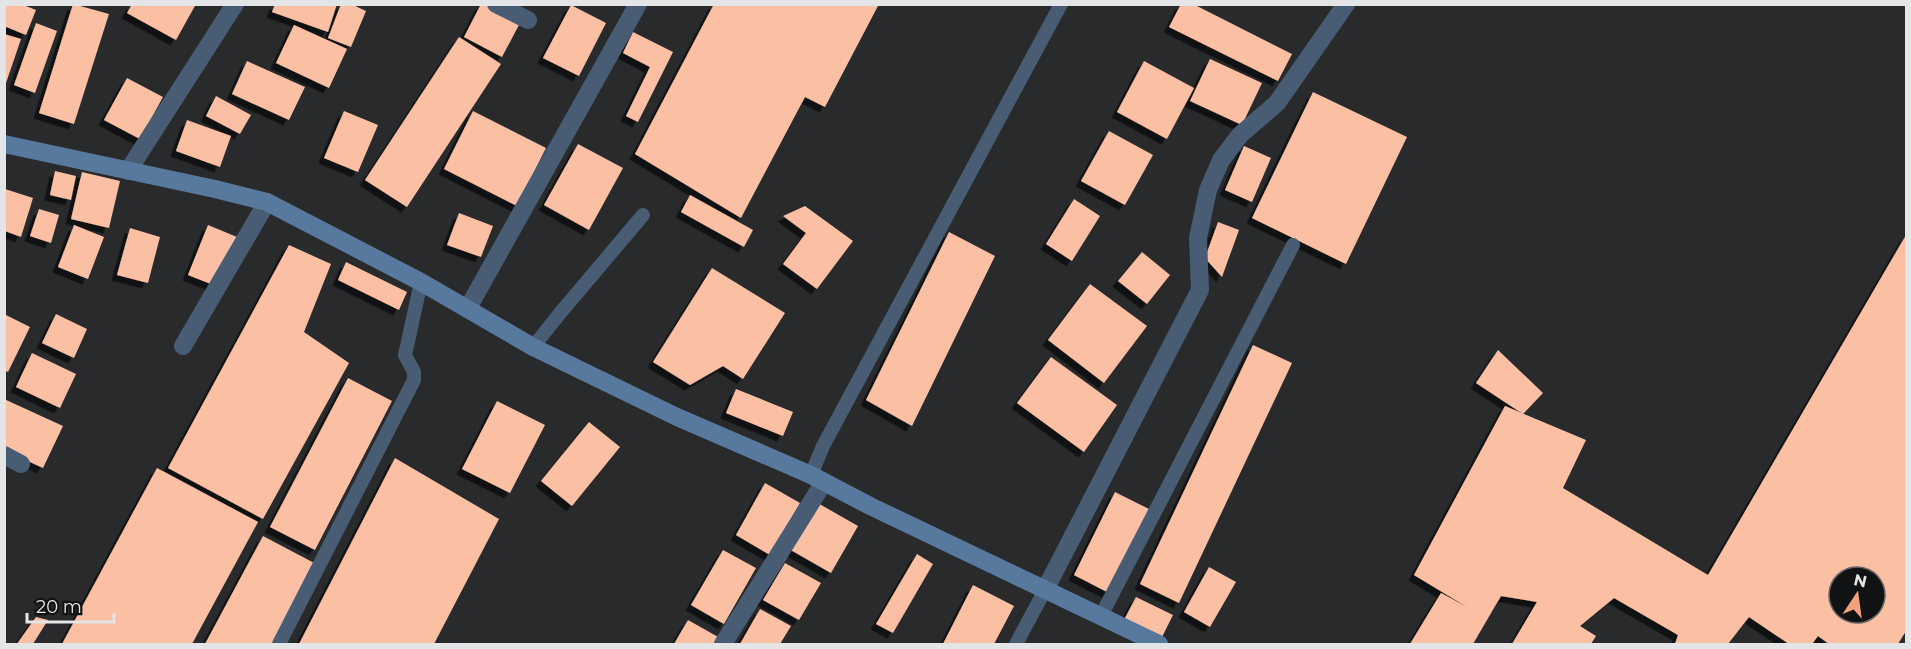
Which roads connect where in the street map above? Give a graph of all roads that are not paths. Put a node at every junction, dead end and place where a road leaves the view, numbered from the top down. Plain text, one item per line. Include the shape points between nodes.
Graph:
1 (235, 4) edge
2 (496, 4) edge
3 (638, 4) edge
4 (1061, 4) edge
5 (1346, 4) edge
6 (528, 20) dead end
7 (4, 144) edge
8 (128, 171) junction
9 (267, 202) junction
10 (643, 215) dead end
11 (1293, 245) dead end
12 (421, 282) junction
13 (468, 308) junction
14 (183, 346) dead end
15 (533, 347) junction
16 (4, 455) edge
17 (21, 464) dead end
18 (818, 478) junction
19 (1045, 590) junction
20 (1101, 616) junction
21 (1131, 638) edge
22 (279, 645) edge
23 (723, 645) edge
24 (1016, 645) edge
25 (1159, 645) edge

1 - 8 street
2 - 6 street
3 - 13 street
4 - 18 lane via 829,435
5 - 19 street via 1277,103 1240,135 1221,160 1208,190 1198,238 1200,290
7 - 8 main road
8 - 9 main road
9 - 12 main road
9 - 14 street
10 - 15 lane
11 - 20 lane
12 - 13 main road
12 - 22 lane via 405,355 414,380
13 - 15 main road
15 - 18 main road via 677,417
16 - 17 street
18 - 19 main road
18 - 23 street
19 - 20 main road
19 - 24 lane
20 - 21 main road
21 - 25 main road

